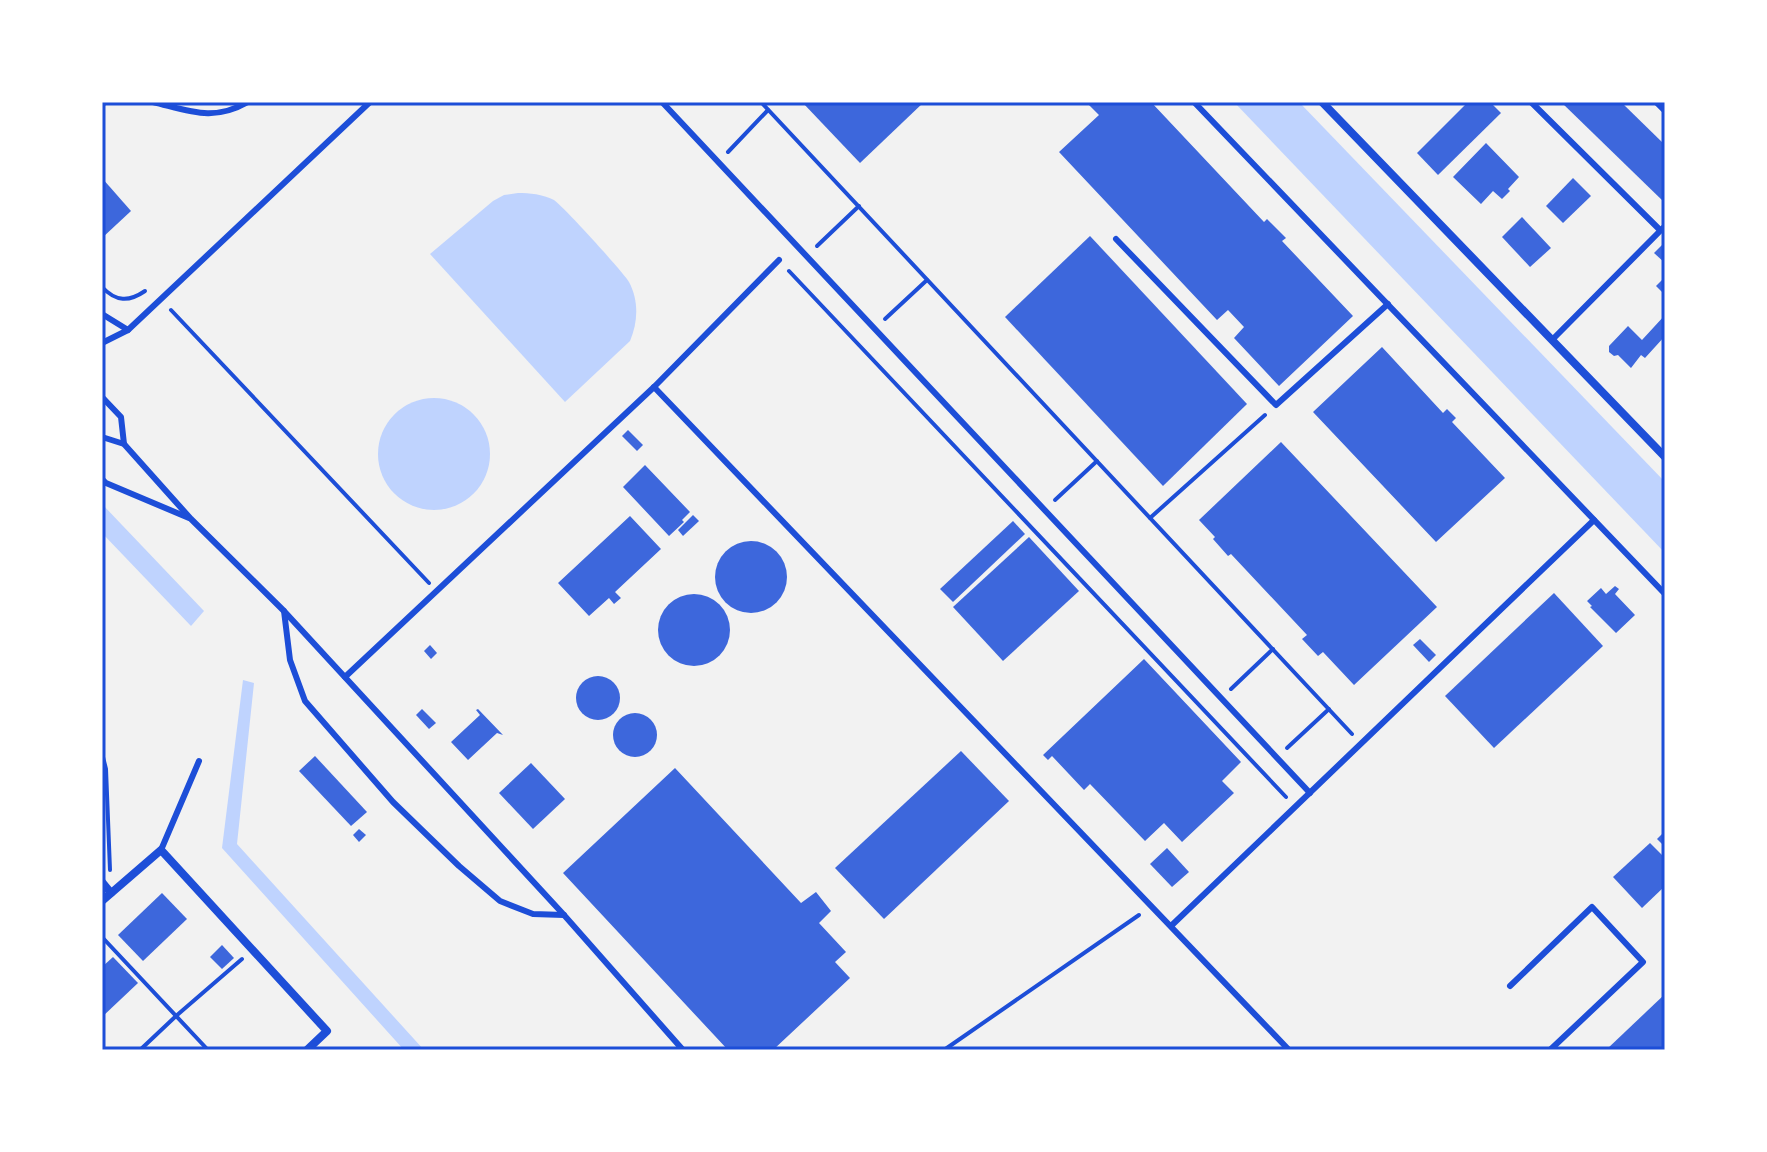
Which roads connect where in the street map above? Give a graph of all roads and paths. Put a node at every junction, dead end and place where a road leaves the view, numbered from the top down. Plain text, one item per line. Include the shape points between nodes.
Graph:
1 (153, 102) edge
2 (248, 102) edge
3 (370, 102) edge
4 (662, 102) edge
5 (761, 102) edge
6 (1194, 102) edge
7 (1322, 102) edge
8 (1531, 102) edge
9 (1656, 102) edge
10 (768, 110) junction
11 (1665, 111) edge
12 (718, 162) junction
13 (859, 206) junction
14 (1663, 228) edge
15 (1116, 239) dead end
16 (807, 256) junction
17 (779, 260) joint
18 (927, 280) junction
19 (102, 287) edge
20 (161, 299) junction
21 (1388, 304) junction
22 (102, 314) edge
23 (875, 329) junction
24 (128, 330) junction
25 (1552, 340) junction
26 (102, 343) edge
27 (858, 344) junction
28 (654, 387) junction
29 (102, 397) edge
30 (1276, 405) junction
31 (102, 437) edge
32 (124, 444) junction
33 (1665, 457) edge
34 (1097, 461) junction
35 (102, 479) edge
36 (1045, 510) junction
37 (1150, 518) junction
38 (191, 519) junction
39 (1594, 520) junction
40 (1029, 525) junction
41 (436, 591) junction
42 (1665, 594) edge
43 (284, 611) junction
44 (1273, 649) junction
45 (345, 677) junction
46 (1221, 698) junction
47 (1329, 709) junction
48 (1206, 712) junction
49 (1362, 743) junction
50 (102, 753) edge
51 (1276, 758) junction
52 (199, 761) dead end
53 (1261, 771) junction
54 (1310, 793) junction
55 (1296, 807) junction
56 (161, 850) junction
57 (102, 882) edge
58 (111, 893) junction
59 (102, 901) edge
60 (1151, 906) junction
61 (564, 915) junction
62 (1171, 926) junction
63 (102, 937) edge
64 (253, 950) junction
65 (1510, 986) dead end
66 (176, 1016) junction
67 (1281, 1042) junction
68 (140, 1050) edge
69 (208, 1050) edge
70 (307, 1050) edge
71 (683, 1050) edge
72 (944, 1050) edge
73 (1272, 1050) edge
74 (1289, 1050) edge
75 (1550, 1050) edge

1 - 2 lane via 214,114
3 - 20 lane
4 - 12 lane
5 - 10 path
6 - 21 lane
7 - 25 street
8 - 14 lane
9 - 11 lane
10 - 12 path
10 - 13 path
12 - 16 lane
13 - 16 path
13 - 18 path
14 - 25 lane
15 - 30 lane
16 - 23 lane
17 - 27 path
17 - 28 lane
18 - 23 path
18 - 34 path
19 - 20 path via 118,299 128,300 149,289
20 - 24 lane
20 - 41 path
21 - 30 lane
21 - 39 lane
22 - 24 lane
23 - 27 path
23 - 36 lane
24 - 26 lane
25 - 33 street
27 - 40 path
28 - 41 lane
28 - 60 lane
29 - 32 lane via 121,417
30 - 37 path
31 - 32 lane
32 - 38 lane
34 - 36 path
34 - 37 path
35 - 38 lane
36 - 40 path
36 - 46 lane
37 - 44 path
38 - 43 lane
39 - 42 lane
39 - 49 lane
40 - 48 path
41 - 45 lane
43 - 45 lane
43 - 61 lane via 290,660 305,701 393,802 500,901 533,914
44 - 46 path
44 - 47 path
45 - 61 lane
46 - 48 path
46 - 51 lane
47 - 49 path
47 - 51 path
48 - 53 path
49 - 54 lane
50 - 58 path
51 - 53 path
51 - 54 lane
52 - 56 lane
53 - 55 path
54 - 55 lane
55 - 62 lane
56 - 58 street
56 - 64 street
57 - 58 street
58 - 59 street
60 - 62 lane
60 - 72 path
61 - 71 lane
62 - 67 lane
63 - 66 path
64 - 66 path
64 - 70 street via 327,1031
65 - 75 lane via 1592,907 1643,962
66 - 68 path
66 - 69 path
67 - 73 lane
67 - 74 lane

